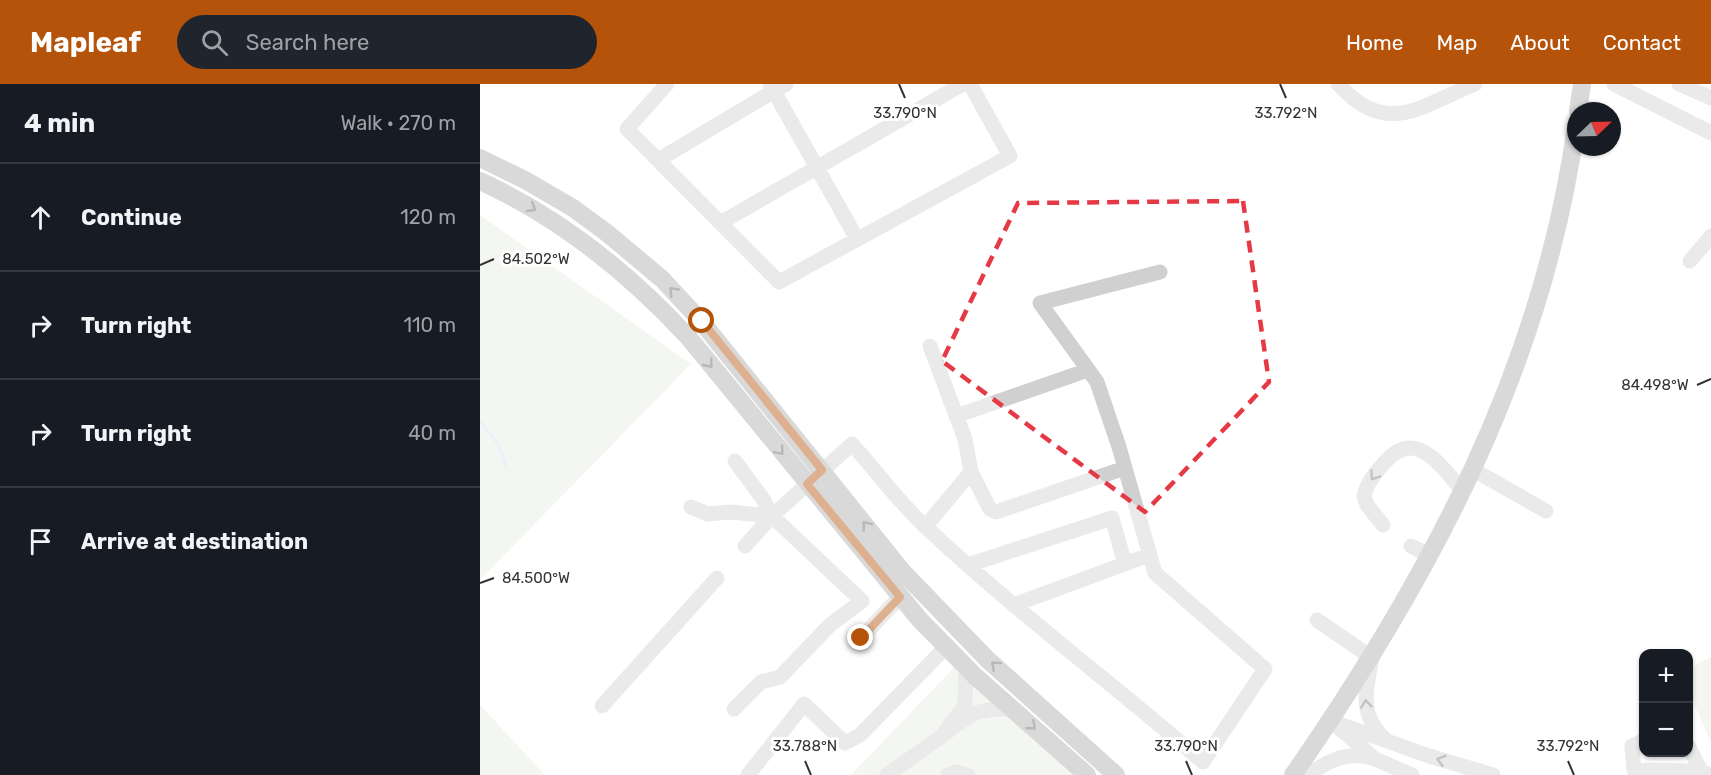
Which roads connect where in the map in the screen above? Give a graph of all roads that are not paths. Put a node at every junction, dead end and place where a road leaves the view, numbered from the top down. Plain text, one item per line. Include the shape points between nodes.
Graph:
1 (667, 84) edge
2 (963, 84) edge
3 (970, 84) edge
4 (1338, 84) edge
5 (1475, 84) edge
6 (1582, 84) edge
7 (1614, 84) edge
8 (1679, 84) edge
9 (777, 86) edge
10 (1711, 98) edge
11 (1579, 102) edge
12 (1711, 133) edge
13 (1571, 156) edge
14 (480, 158) edge
15 (658, 160) junction
16 (818, 167) junction
17 (480, 181) edge
18 (720, 223) junction
19 (1711, 236) edge
20 (857, 239) junction
21 (1690, 261) dead end
22 (1160, 272) dead end
23 (930, 346) dead end
24 (1088, 370) junction
25 (956, 416) junction
26 (735, 461) dead end
27 (1125, 468) junction
28 (1472, 469) junction
29 (822, 470) junction
30 (971, 472) junction
31 (807, 484) junction
32 (1462, 490) junction
33 (691, 507) dead end
34 (1546, 511) dead end
35 (772, 516) junction
36 (1383, 525) dead end
37 (926, 527) junction
38 (744, 546) dead end
39 (1411, 546) dead end
40 (1149, 555) junction
41 (1429, 555) junction
42 (1125, 564) junction
43 (968, 565) junction
44 (717, 578) dead end
45 (900, 597) junction
46 (1012, 605) junction
47 (1317, 620) dead end
48 (861, 638) dead end
49 (946, 647) junction
50 (1372, 658) junction
51 (966, 667) junction
52 (602, 706) dead end
53 (734, 709) dead end
54 (1013, 709) junction
55 (1331, 721) junction
56 (942, 736) junction
57 (1390, 742) junction
58 (1639, 742) edge
59 (1693, 752) edge
60 (1375, 759) junction
61 (1706, 773) edge
62 (748, 775) edge
63 (887, 775) edge
64 (948, 775) edge
65 (968, 775) edge
66 (1088, 775) edge
67 (1116, 775) edge
68 (1293, 775) edge
69 (1307, 775) edge
70 (1412, 775) edge
71 (1493, 775) edge

1 - 15 street via 627,129
2 - 16 street
3 - 20 street via 1010,156
4 - 5 street via 1362,106 1383,114 1407,113
6 - 11 main road
7 - 12 street
8 - 10 street
9 - 15 street
9 - 16 street
13 - 28 main road via 1542,293 1495,421
29 -> 14 main road via 702,321 662,279 580,213
15 - 18 street
16 - 18 street
16 - 20 street
17 -> 31 main road via 573,234 649,297 689,338
18 - 20 street via 779,282
19 - 21 street
22 - 24 street via 1040,303
23 - 25 street
24 - 25 street
24 - 27 street via 1097,382
25 - 30 street
26 - 35 street
27 - 30 street via 996,512 990,509
27 - 40 street
28 - 32 main road
28 - 34 street
29 - 31 street
29 - 37 street via 852,444
67 -> 29 main road via 987,659 902,571
30 - 37 street
31 - 35 street
31 - 45 main road
32 -> 36 street via 1440,460 1422,447 1394,452 1364,496
32 - 41 main road
33 - 35 street via 708,514
35 - 38 street
35 - 53 street via 862,601 830,625 780,677 760,682
37 - 43 street
39 - 41 street
40 - 42 street
40 - 46 street via 1155,573 1265,669 1203,762
41 - 50 main road
42 - 43 street via 1112,518
42 - 46 street
43 - 46 street
44 - 52 street via 665,646
45 - 48 street
45 - 49 main road
47 - 50 street
49 - 51 main road
49 - 62 street via 860,735 844,743 804,704
50 - 55 main road
57 -> 50 street via 1372,725 1365,706
51 - 54 main road
51 - 56 street via 965,705
54 - 56 street via 972,712
54 -> 66 main road
55 - 57 street
55 - 60 street
55 - 68 main road
56 - 63 street
71 -> 57 street
58 - 61 street via 1632,746 1634,770
59 - 61 street
60 - 69 street via 1339,757
60 - 70 street
64 - 65 street

